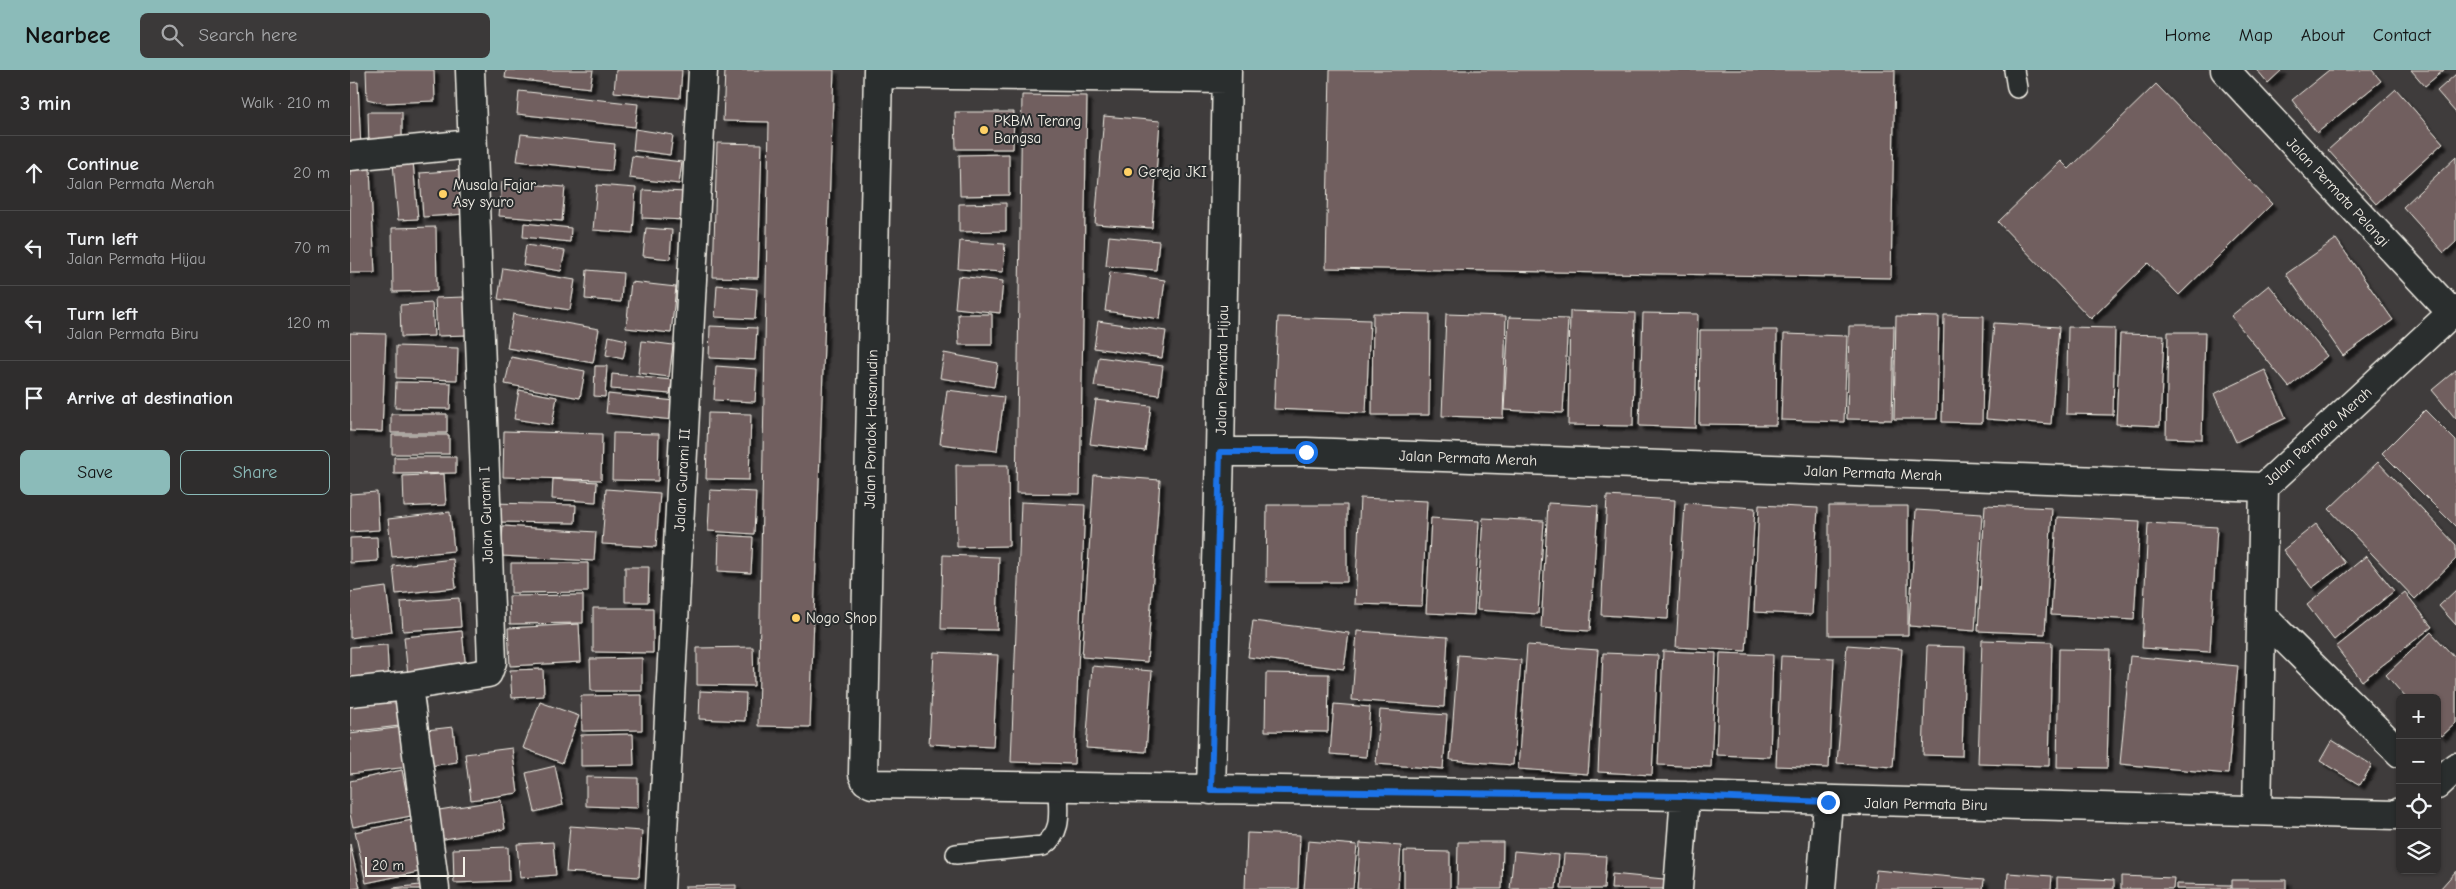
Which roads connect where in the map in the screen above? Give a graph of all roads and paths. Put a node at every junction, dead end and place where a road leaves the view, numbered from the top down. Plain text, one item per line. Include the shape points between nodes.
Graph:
1 (470, 70) edge
2 (703, 70) edge
3 (2225, 70) edge
4 (878, 72) edge
5 (1227, 74) edge
6 (471, 144) junction
7 (350, 156) edge
8 (2454, 311) edge
9 (1220, 452) junction
10 (2264, 487) junction
11 (2261, 615) junction
12 (408, 686) junction
13 (350, 692) edge
14 (2396, 749) edge
15 (2456, 767) edge
16 (872, 784) joint
17 (2438, 784) edge
18 (1058, 787) junction
19 (1211, 790) junction
20 (1685, 796) junction
21 (1828, 802) junction
22 (2257, 811) junction
23 (2396, 815) edge
24 (956, 854) dead end
25 (435, 889) edge
26 (660, 889) edge
27 (1678, 889) edge
28 (1821, 889) edge

1 - 6 street, Jalan Gurami I
2 - 26 street, Jalan Gurami II
3 - 8 street, Jalan Permata Pelangi
4 - 5 street
4 - 16 street, Jalan Pondok Hasanudin via 863,774
5 - 9 street, Jalan Permata Hijau
6 - 7 street
6 - 12 street, Jalan Gurami I via 492,662 488,673
8 - 10 street, Jalan Permata Merah
9 - 10 street, Jalan Permata Merah via 1306,452
9 - 19 street, Jalan Permata Hijau
10 - 11 street
11 - 14 street
11 - 22 street
12 - 13 street
12 - 25 street
15 - 17 street
16 - 18 street, Jalan Permata Biru
18 - 19 street, Jalan Permata Biru
18 - 24 lane via 1058,830 1053,839 1043,846
19 - 20 street, Jalan Permata Biru
20 - 21 street, Jalan Permata Biru
20 - 27 street
21 - 22 street, Jalan Permata Biru
21 - 28 street
22 - 23 street, Jalan Permata Biru

